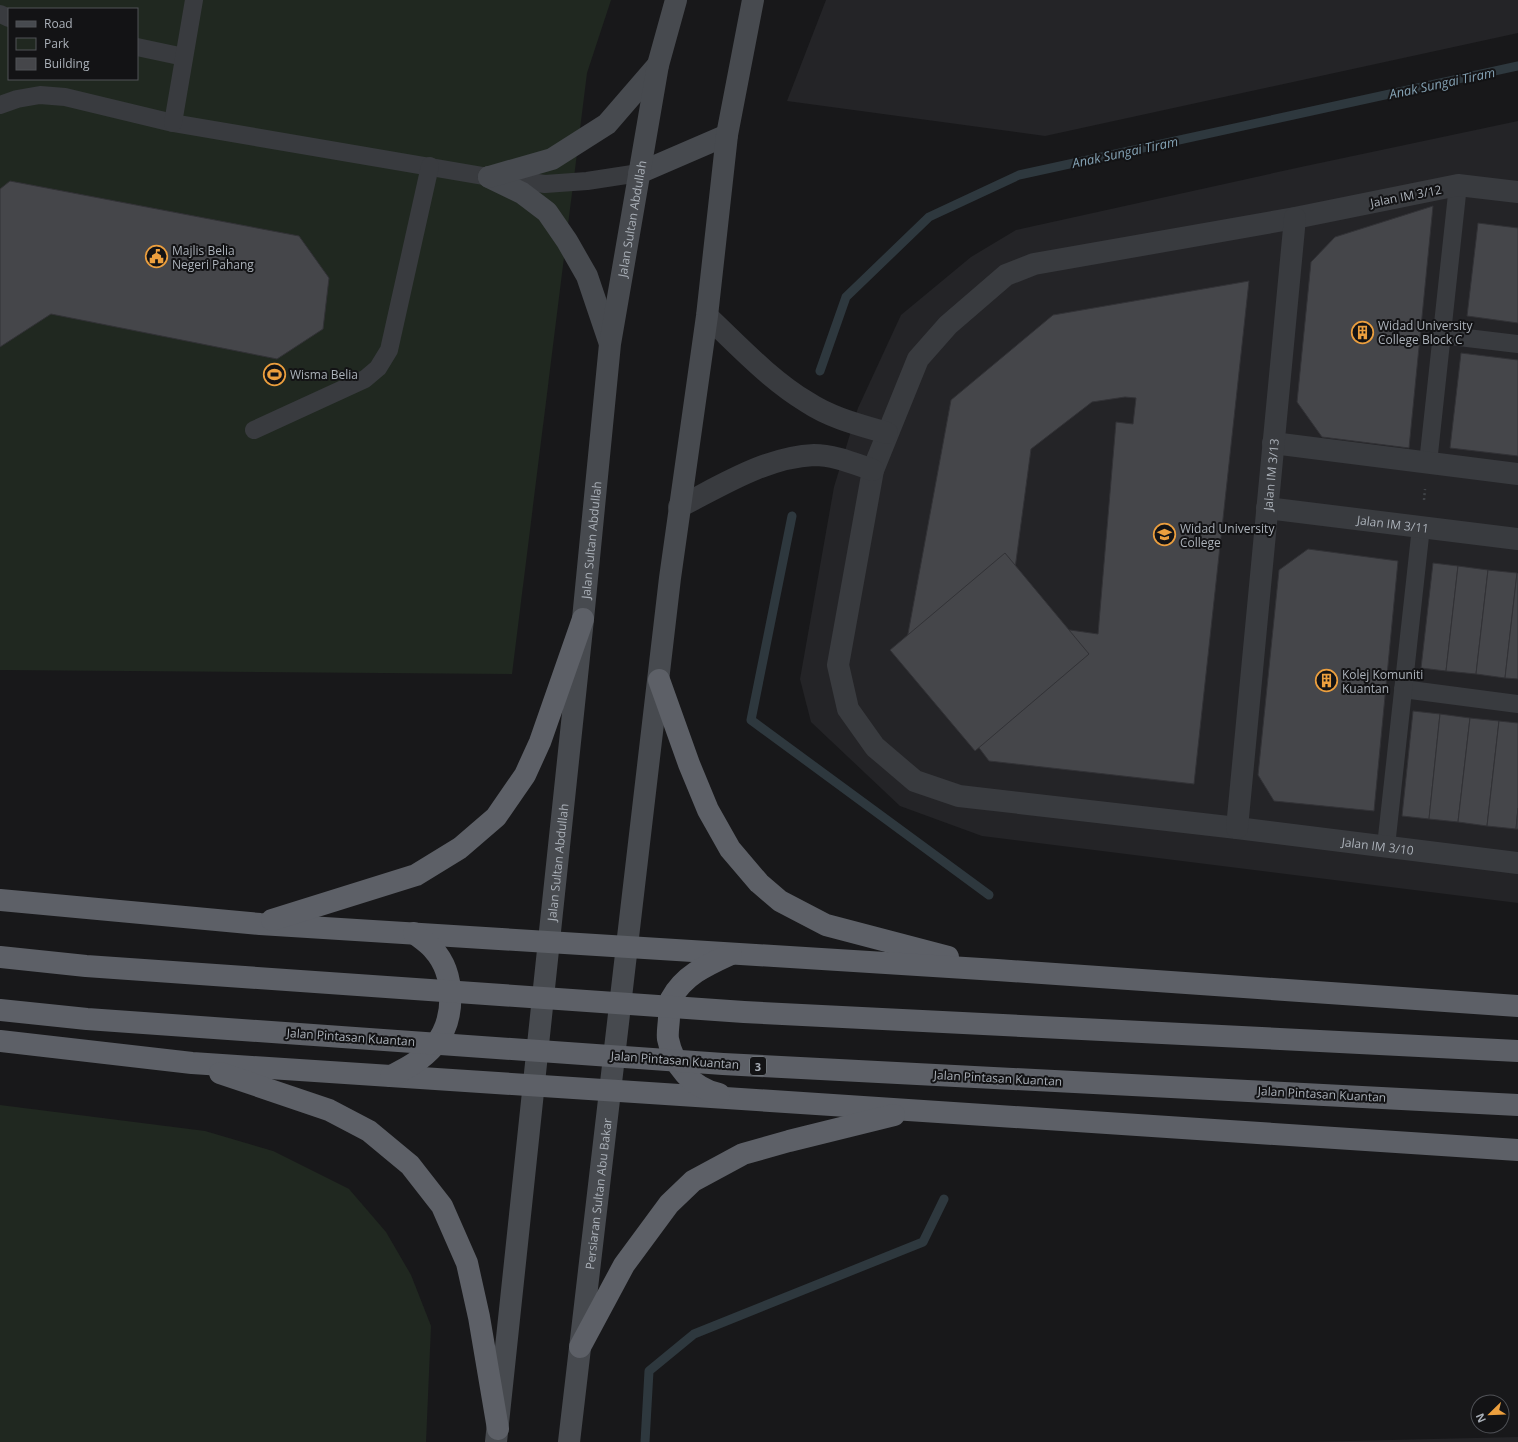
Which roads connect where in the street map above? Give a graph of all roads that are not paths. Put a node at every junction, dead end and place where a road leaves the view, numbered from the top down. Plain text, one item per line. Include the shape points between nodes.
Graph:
1 (194, 0) edge
2 (676, 0) edge
3 (753, 0) edge
4 (138, 47) edge
5 (184, 57) junction
6 (658, 65) junction
7 (0, 105) edge
8 (173, 123) junction
9 (727, 135) junction
10 (430, 166) junction
11 (639, 173) junction
12 (489, 177) junction
13 (1458, 185) junction
14 (1518, 192) edge
15 (1295, 218) junction
16 (707, 316) junction
17 (1442, 335) junction
18 (610, 344) junction
19 (1518, 344) edge
20 (254, 430) dead end
21 (887, 433) junction
22 (1273, 443) junction
23 (1428, 463) junction
24 (873, 470) junction
25 (1518, 474) edge
26 (679, 506) junction
27 (1267, 508) junction
28 (1421, 527) junction
29 (1518, 539) edge
30 (583, 619) junction
31 (659, 680) junction
32 (1404, 689) junction
33 (1518, 704) edge
34 (1237, 828) junction
35 (1386, 846) junction
36 (1518, 863) edge
37 (0, 900) edge
38 (260, 924) junction
39 (414, 933) junction
40 (549, 942) junction
41 (628, 946) junction
42 (732, 953) junction
43 (0, 957) edge
44 (997, 970) junction
45 (1518, 1006) edge
46 (0, 1010) edge
47 (0, 1041) edge
48 (1518, 1051) edge
49 (192, 1063) junction
50 (391, 1076) junction
51 (534, 1085) junction
52 (611, 1090) junction
53 (743, 1099) junction
54 (1518, 1105) edge
55 (914, 1110) junction
56 (1518, 1150) edge
57 (580, 1347) junction
58 (497, 1436) edge
59 (569, 1442) edge

1 - 5 lane
2 - 6 main road, Jalan Sultan Abdullah
3 - 9 main road
4 - 5 lane
5 - 8 lane
6 - 11 main road, Jalan Sultan Abdullah
6 - 12 main road via 607,124 552,159
7 - 8 lane via 17,98 40,95 65,97
8 - 10 lane
9 - 11 main road
9 - 16 main road
10 - 12 lane
10 - 20 lane via 389,350 378,368 365,379
11 - 12 lane via 545,184
11 - 18 main road, Jalan Sultan Abdullah
12 - 18 main road via 522,193 547,212 587,276
13 - 14 street, Jalan IM 3/12
13 - 15 street, Jalan IM 3/12
13 - 17 lane
15 - 21 street, Jalan IM 3/12 via 1034,264 1006,275 948,324 918,359
15 - 22 street, Jalan IM 3/13
16 - 21 street via 773,379 808,403 846,421
16 - 26 main road
17 - 19 lane
17 - 23 lane
18 - 30 main road, Jalan Sultan Abdullah
21 - 24 street, Jalan IM 3/12
22 - 23 street
22 - 27 street, Jalan IM 3/13
23 - 25 street
24 - 26 street via 844,460 814,455 761,468
24 - 34 street, Jalan IM 3/10 via 838,664 848,709 875,747 915,781 959,796
26 - 31 main road
27 - 28 street, Jalan IM 3/11
27 - 34 street, Jalan IM 3/13
28 - 29 street, Jalan IM 3/11
28 - 32 lane
30 - 38 highway via 540,742 525,775 496,817 460,848 416,875
30 - 40 main road, Jalan Sultan Abdullah
31 - 41 main road
31 - 44 highway via 708,810 730,849 759,883 780,900 826,925
32 - 33 lane
32 - 35 lane
34 - 35 street, Jalan IM 3/10
35 - 36 street, Jalan IM 3/10
37 - 38 highway
38 - 39 highway
39 - 40 highway
39 - 50 highway via 434,949 446,971 451,997 447,1023 435,1045 416,1063
40 - 41 highway
40 - 51 main road, Jalan Sultan Abdullah
41 - 42 highway
41 - 52 main road, Persiaran Sultan Abu Bakar
42 - 44 highway
42 - 53 highway via 697,970 670,1000 668,1038 674,1057 683,1072 697,1086
43 - 48 highway, bridge via 94,966 744,1012
44 - 45 highway
46 - 54 highway, Jalan Pintasan Kuantan / 3, bridge via 103,1020 723,1064
47 - 49 highway
49 - 50 highway
49 - 58 highway via 330,1110 369,1131 410,1165 442,1206 466,1263 479,1317
50 - 51 highway
51 - 52 highway
51 - 58 main road
52 - 53 highway
52 - 57 main road, Persiaran Sultan Abu Bakar
53 - 55 highway
55 - 56 highway
55 - 57 highway via 743,1154 693,1181 669,1204 624,1265
57 - 59 main road, Persiaran Sultan Abu Bakar

